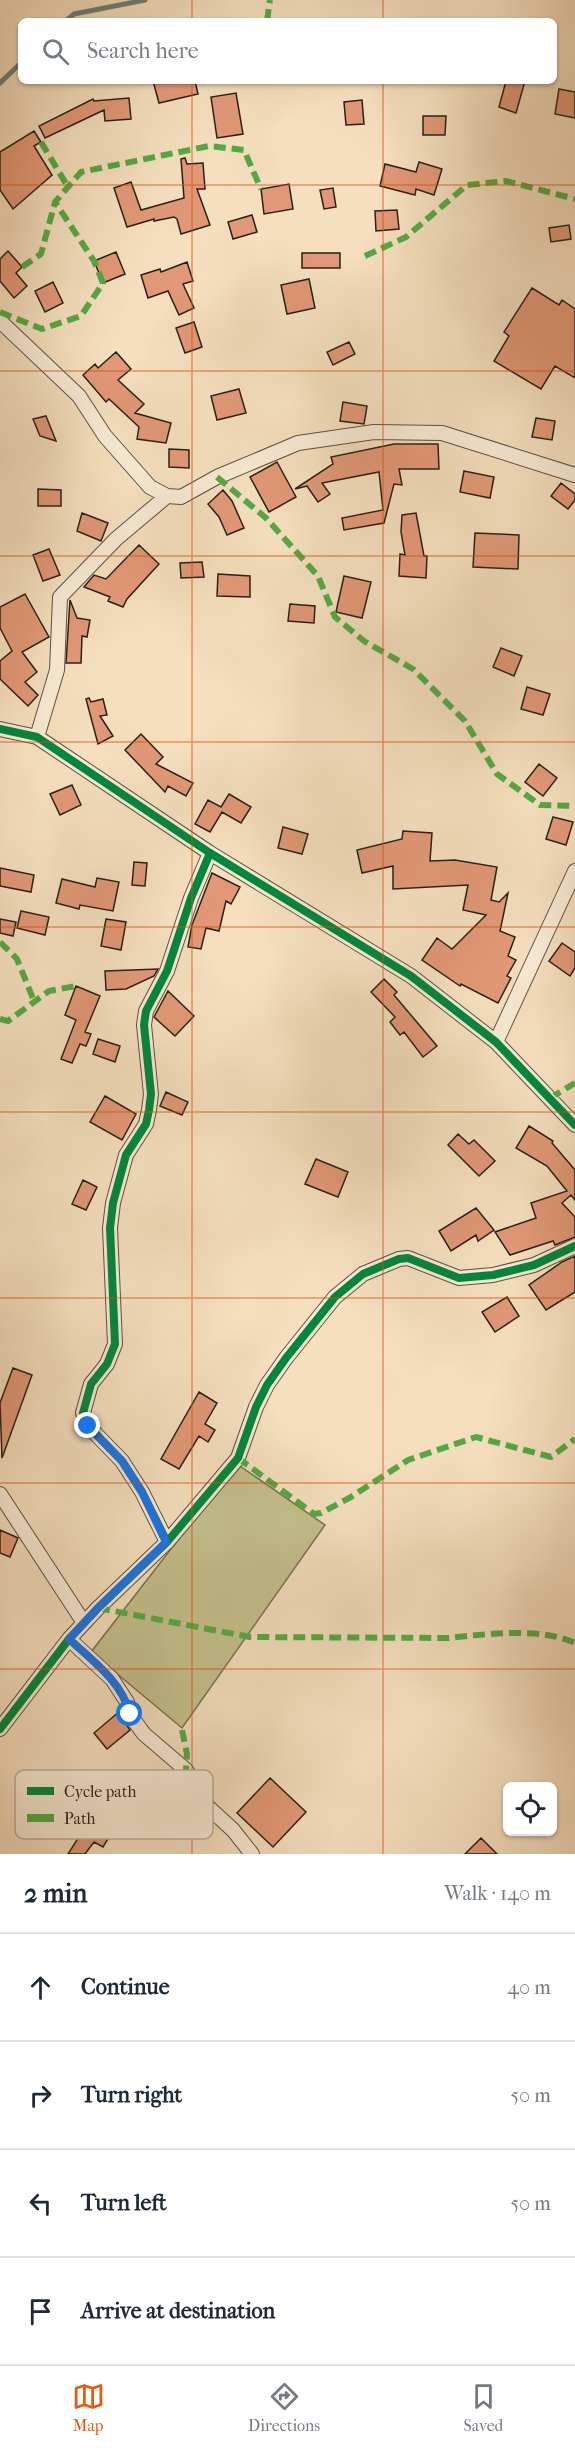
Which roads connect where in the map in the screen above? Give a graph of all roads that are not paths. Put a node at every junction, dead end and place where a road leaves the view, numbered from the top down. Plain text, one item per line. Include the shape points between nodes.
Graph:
1 (0, 321) edge
2 (575, 476) edge
3 (167, 496) junction
4 (0, 729) edge
5 (37, 737) junction
6 (210, 853) junction
7 (575, 871) edge
8 (496, 1042) junction
9 (575, 1125) edge
10 (575, 1246) edge
11 (0, 1494) edge
12 (166, 1542) junction
13 (84, 1623) junction
14 (69, 1639) junction
15 (0, 1729) edge
16 (186, 1770) edge
17 (213, 1812) edge
18 (252, 1854) edge

1 - 3 street via 78,396 105,436 150,487
2 - 3 street via 442,433 374,432 298,443 181,496
3 - 5 street via 116,539 60,597 57,670
4 - 5 street
5 - 6 street
6 - 8 street via 411,976
6 - 12 street via 167,970 146,1011 149,1110 146,1124 126,1155 110,1228 115,1344 107,1364 91,1384 83,1413 88,1426 122,1461 142,1492
7 - 8 street
8 - 9 street
10 - 12 street via 534,1265 493,1275 459,1278 408,1258 363,1274 335,1298 286,1358 256,1407 238,1458
11 - 13 street
12 - 13 street
13 - 14 street
14 - 15 street
14 - 16 street via 112,1679 144,1734
17 - 18 street

